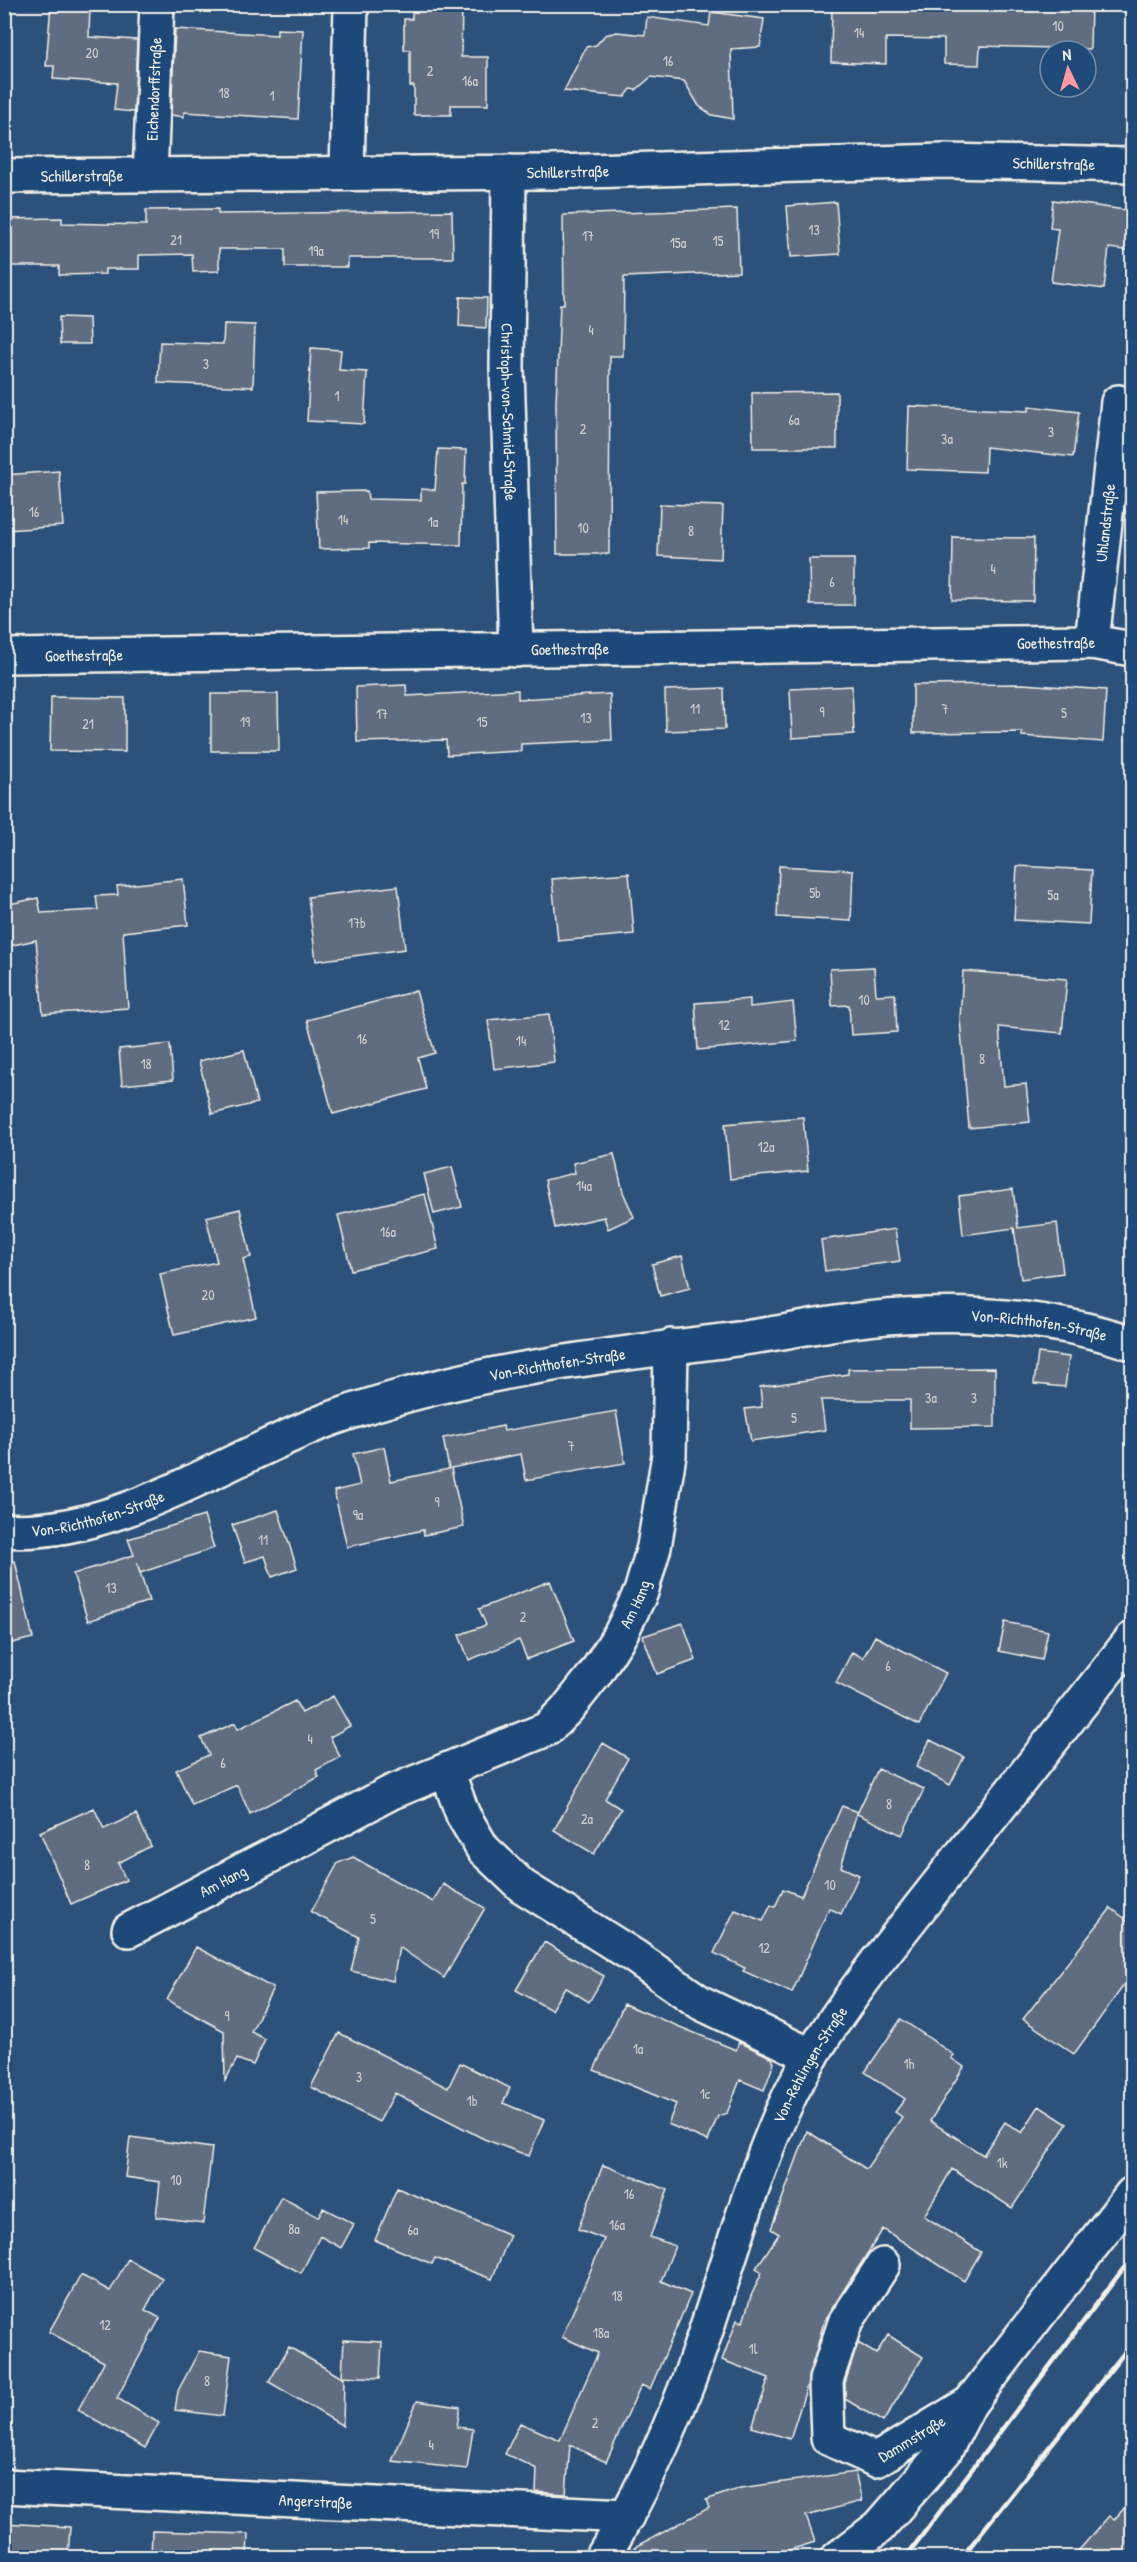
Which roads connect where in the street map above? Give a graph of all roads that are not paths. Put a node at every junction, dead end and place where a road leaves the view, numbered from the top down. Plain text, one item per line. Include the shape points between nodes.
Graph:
1 (157, 4) edge
2 (351, 4) edge
3 (1132, 165) edge
4 (509, 172) junction
5 (347, 173) junction
6 (150, 175) junction
7 (4, 176) edge
8 (1118, 402) dead end
9 (1092, 642) junction
10 (1132, 649) edge
11 (516, 650) junction
12 (4, 656) edge
13 (1132, 1343) edge
14 (671, 1346) junction
15 (4, 1530) edge
16 (1132, 1639) edge
17 (447, 1771) junction
18 (129, 1930) dead end
19 (812, 2056) junction
20 (1132, 2194) edge
21 (883, 2265) dead end
22 (970, 2403) junction
23 (4, 2486) edge
24 (627, 2516) junction
25 (602, 2558) edge
26 (838, 2558) edge

1 - 6 street, Eichendorffstraße
2 - 5 street
3 - 4 street, Schillerstraße via 926,161
4 - 5 street, Schillerstraße
4 - 11 street, Christoph-von-Schmid-Straße via 507,368
5 - 6 street, Schillerstraße
6 - 7 street, Schillerstraße
8 - 9 street, Uhlandstraße
9 - 10 street, Goethestraße
9 - 11 street, Goethestraße
11 - 12 street, Goethestraße
13 - 14 street, Von-Richthofen-Straße via 1031,1320 950,1315 900,1316
14 - 15 street, Von-Richthofen-Straße via 535,1367 383,1401 324,1422 132,1507 53,1528
14 - 17 street, Am Hang via 663,1505 641,1592 621,1633 595,1674 547,1729
16 - 19 street, Von-Rehlingen-Straße via 879,1959
17 - 18 street, Am Hang via 392,1792
17 - 19 street via 463,1815 483,1849 522,1886 634,1956 700,2003
19 - 24 street, Von-Rehlingen-Straße via 782,2112 687,2384
20 - 22 street, Dammstraße
21 - 22 street, Dammstraße via 845,2323 826,2380 828,2438 876,2460
22 - 26 street, Dammstraße via 945,2451 901,2504 879,2527
23 - 24 street, Angerstraße
24 - 25 street, Von-Rehlingen-Straße

